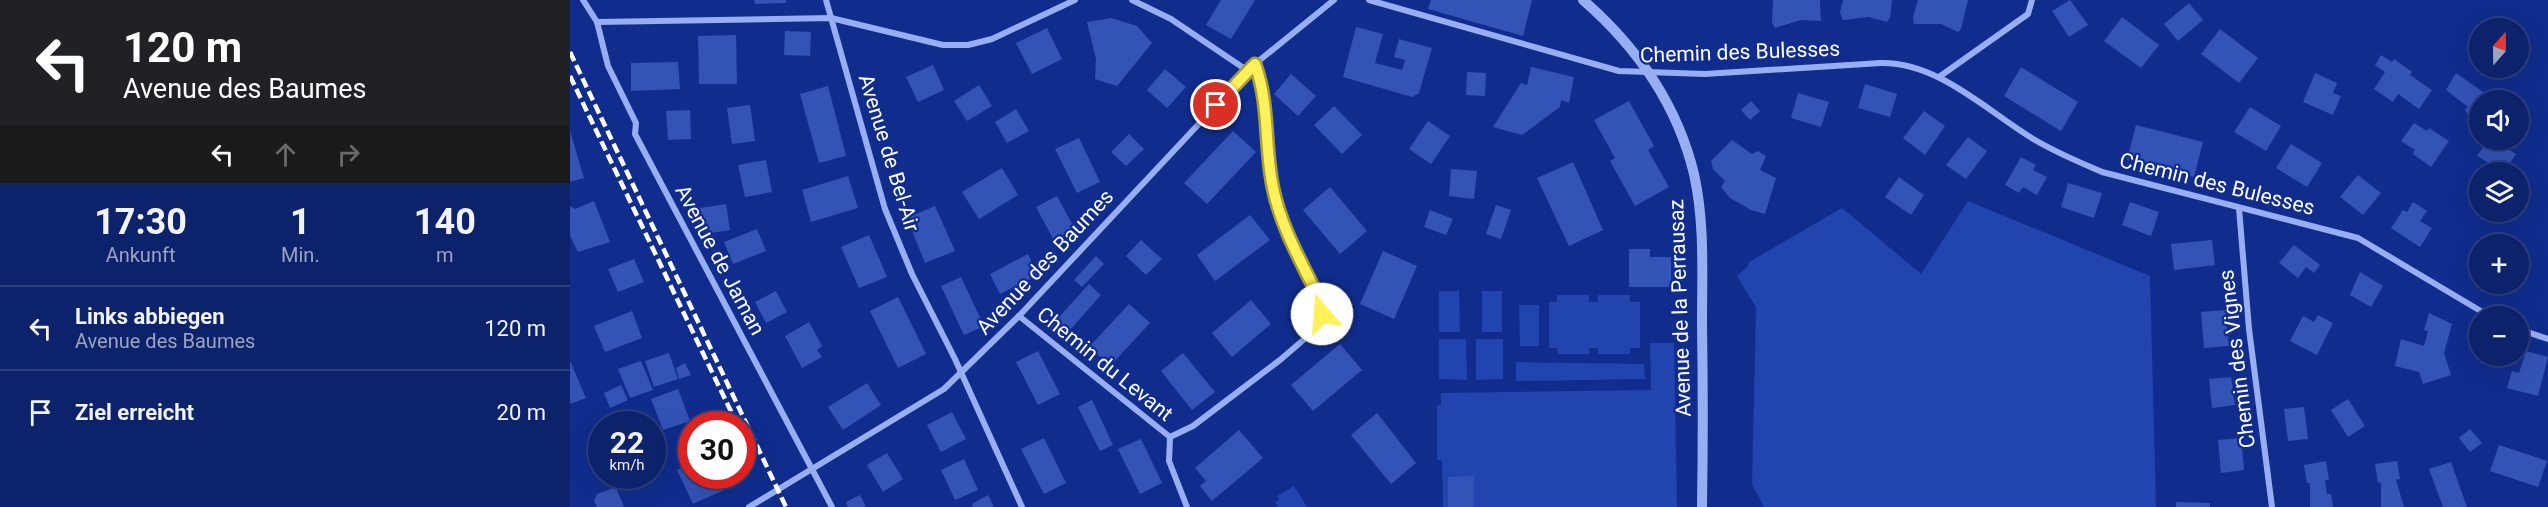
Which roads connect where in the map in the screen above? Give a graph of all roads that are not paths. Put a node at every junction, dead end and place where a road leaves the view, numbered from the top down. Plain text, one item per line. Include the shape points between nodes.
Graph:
1 (583, 0) edge
2 (826, 0) edge
3 (1075, 0) edge
4 (1132, 0) edge
5 (1334, 0) edge
6 (1369, 0) edge
7 (1583, 0) edge
8 (2032, 0) edge
9 (831, 18) junction
10 (597, 22) junction
11 (1255, 64) junction
12 (1248, 71) junction
13 (1652, 74) junction
14 (1939, 77) junction
15 (2239, 208) junction
16 (2472, 306) edge
17 (1018, 316) junction
18 (2529, 333) edge
19 (2548, 339) edge
20 (961, 372) junction
21 (1170, 437) junction
22 (811, 469) junction
23 (749, 507) edge
24 (832, 507) edge
25 (1023, 507) edge
26 (1187, 507) edge
27 (1702, 507) edge
28 (2272, 507) edge

1 - 10 street, Avenue de Jaman
2 - 9 street, Avenue de Bel-Air
3 - 9 street via 992,39 968,45 943,45
4 - 12 street via 1171,19
5 - 11 street, Avenue des Baumes
6 - 13 street, Chemin des Bulesses via 1562,57 1619,71
7 - 13 street, Avenue de la Perrausaz via 1622,37
8 - 14 street via 2028,14
9 - 10 street
9 - 20 street, Avenue de Bel-Air via 885,209
10 - 22 street, Avenue de Jaman via 608,66 636,123 635,134
11 - 12 street, Avenue des Baumes
11 - 21 street via 1263,87 1273,188 1286,229 1322,304 1322,314 1308,336 1281,360 1192,426
12 - 17 street, Avenue des Baumes
13 - 14 street, Chemin des Bulesses via 1893,63
13 - 27 street, Avenue de la Perrausaz via 1678,125 1694,175 1702,233
14 - 15 street, Chemin des Bulesses via 2070,159 2102,172
15 - 16 street, Chemin des Bulesses via 2358,238
15 - 28 street, Chemin des Vignes via 2249,328
17 - 20 street, Avenue des Baumes
17 - 21 street, Chemin du Levant
18 - 19 street
20 - 22 street, Avenue des Baumes via 944,389
20 - 25 street, Avenue de Bel-Air
21 - 26 street, Chemin du Levant via 1169,461
22 - 23 street, Avenue des Baumes
22 - 24 street, Avenue de Jaman

